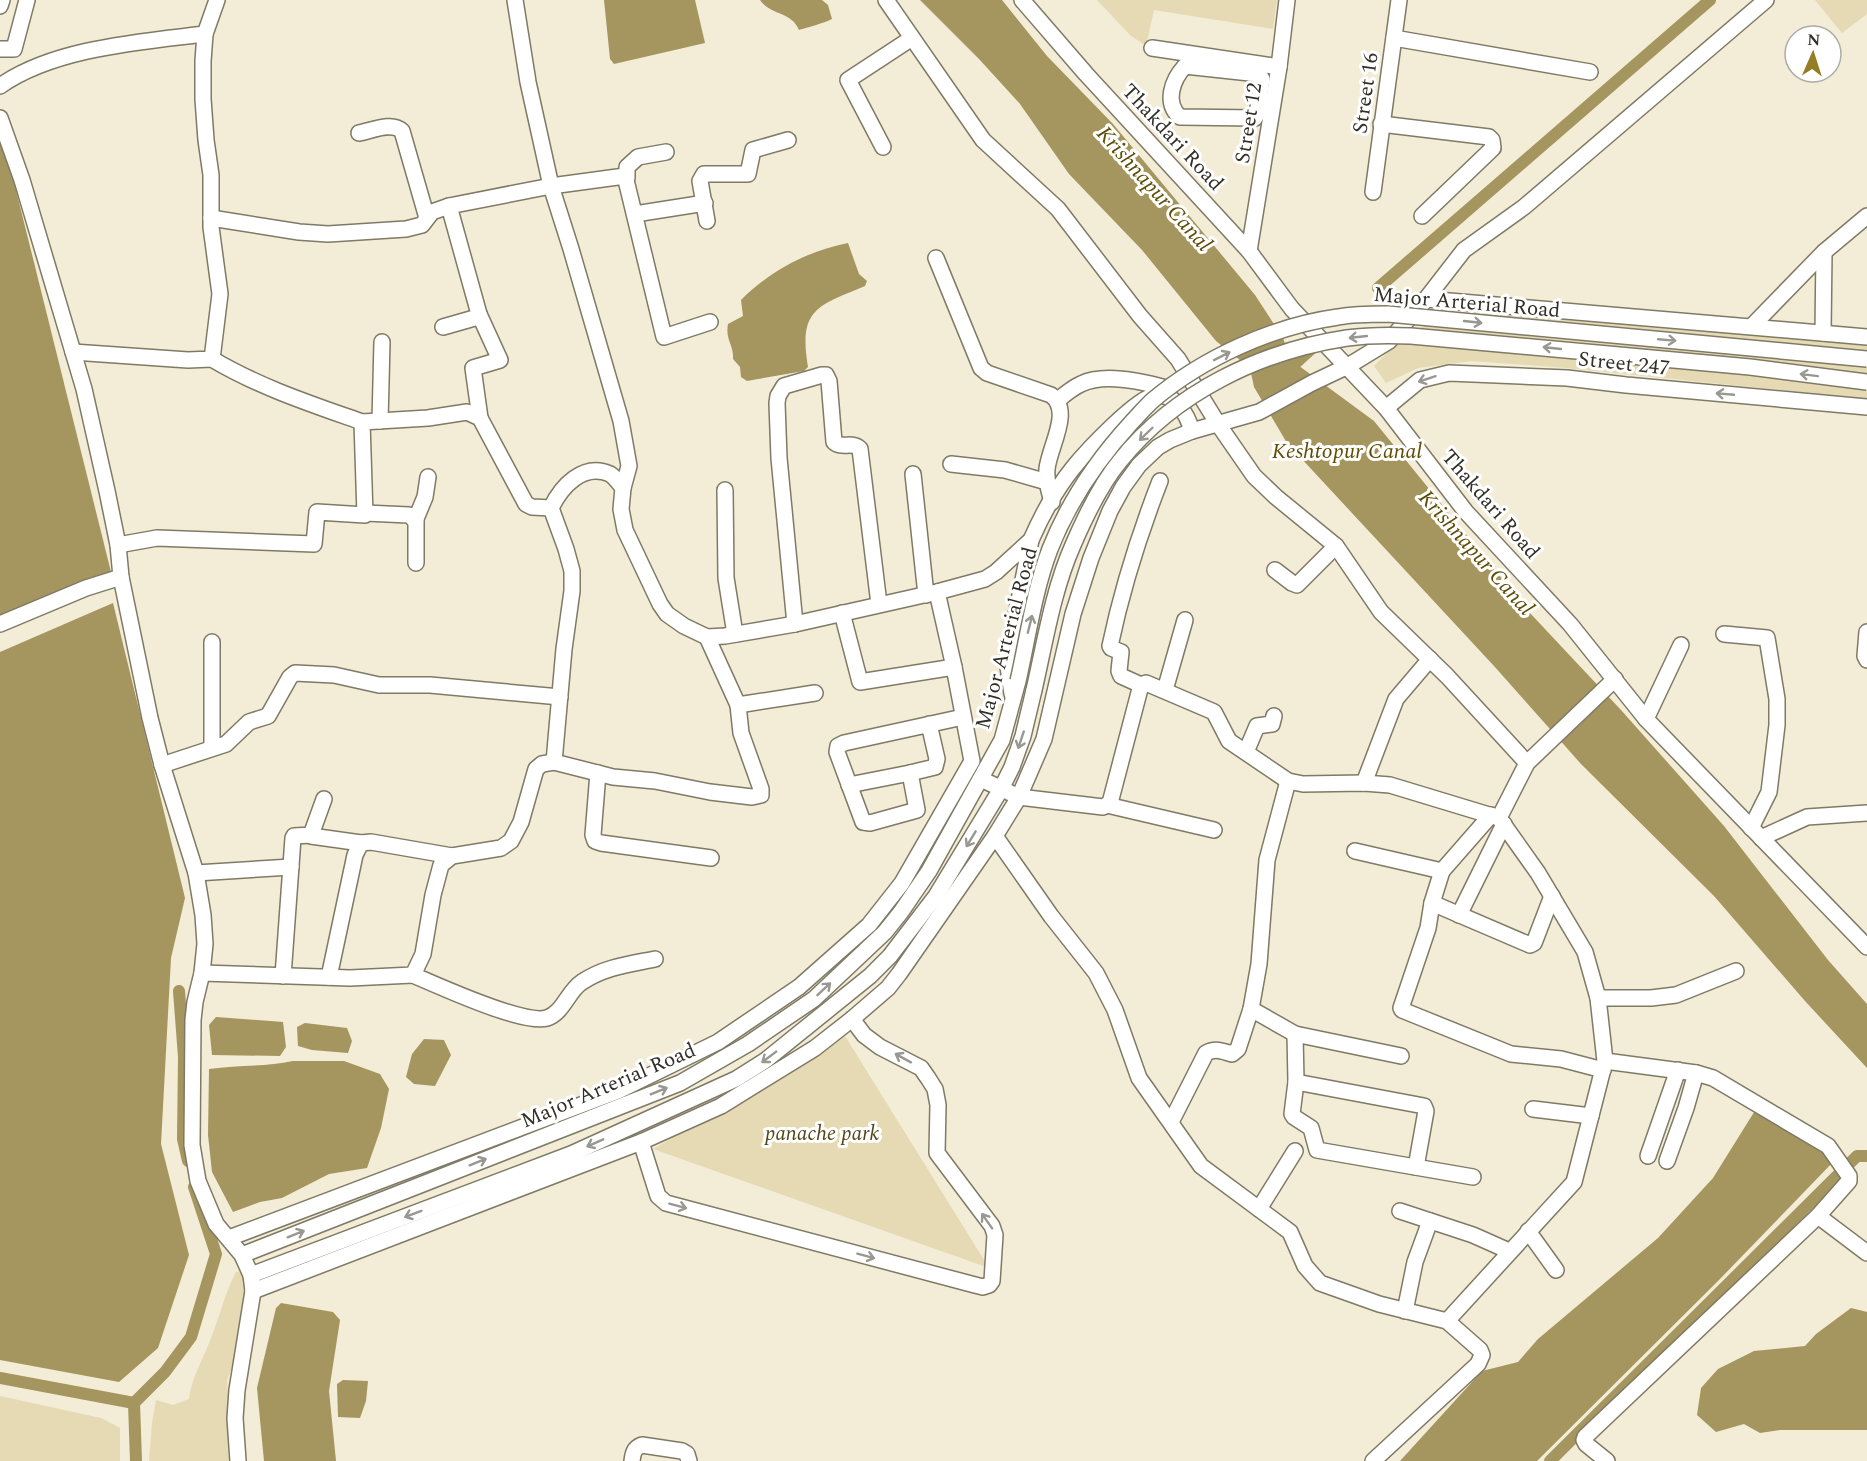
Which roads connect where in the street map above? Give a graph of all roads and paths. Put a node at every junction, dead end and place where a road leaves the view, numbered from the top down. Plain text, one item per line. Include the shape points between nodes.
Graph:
1 (2, 0) edge
2 (27, 0) edge
3 (515, 0) edge
4 (886, 0) edge
5 (1022, 0) edge
6 (1287, 0) edge
7 (1399, 0) edge
8 (1766, 0) edge
9 (213, 1) edge
10 (0, 6) edge
11 (205, 34) junction
12 (912, 38) junction
13 (1394, 38) junction
14 (1152, 48) dead end
15 (0, 49) edge
16 (1279, 67) junction
17 (1590, 72) dead end
18 (1268, 84) junction
19 (0, 86) edge
20 (1265, 108) junction
21 (0, 118) edge
22 (1381, 124) junction
23 (359, 134) dead end
24 (788, 140) dead end
25 (883, 147) dead end
26 (666, 152) dead end
27 (627, 178) junction
28 (551, 186) junction
29 (1373, 192) dead end
30 (705, 203) junction
31 (449, 206) junction
32 (635, 214) junction
33 (1422, 216) dead end
34 (1867, 216) edge
35 (211, 218) junction
36 (428, 218) junction
37 (707, 220) dead end
38 (1249, 251) junction
39 (1824, 252) junction
40 (936, 258) dead end
41 (1426, 299) junction
42 (479, 314) junction
43 (710, 322) dead end
44 (1752, 326) junction
45 (443, 327) dead end
46 (1822, 333) junction
47 (1867, 337) edge
48 (382, 342) dead end
49 (73, 352) junction
50 (212, 358) junction
51 (1867, 359) edge
52 (1348, 366) junction
53 (1867, 382) edge
54 (1169, 389) junction
55 (1058, 400) junction
56 (1867, 407) edge
57 (1386, 408) junction
58 (480, 418) junction
59 (380, 421) junction
60 (362, 422) junction
61 (1218, 424) junction
62 (1192, 431) junction
63 (951, 464) dead end
64 (913, 474) dead end
65 (428, 477) dead end
66 (1160, 481) dead end
67 (1047, 482) junction
68 (623, 488) junction
69 (725, 490) dead end
70 (1052, 502) junction
71 (551, 508) junction
72 (365, 513) junction
73 (415, 521) junction
74 (1031, 540) junction
75 (118, 544) junction
76 (1336, 546) junction
77 (416, 563) dead end
78 (1275, 570) dead end
79 (121, 577) junction
80 (931, 593) junction
81 (879, 604) junction
82 (842, 613) junction
83 (1185, 620) dead end
84 (0, 624) edge
85 (795, 624) junction
86 (1867, 632) edge
87 (735, 634) junction
88 (1724, 634) dead end
89 (707, 637) junction
90 (212, 642) dead end
91 (1681, 645) dead end
92 (1430, 659) junction
93 (1867, 660) edge
94 (954, 667) junction
95 (1141, 685) junction
96 (1610, 685) junction
97 (1165, 690) junction
98 (815, 693) dead end
99 (560, 697) junction
100 (1013, 703) junction
101 (738, 705) junction
102 (1274, 716) dead end
103 (963, 717) junction
104 (1646, 720) junction
105 (929, 724) junction
106 (212, 747) junction
107 (1246, 752) junction
108 (972, 761) junction
109 (554, 762) junction
110 (1527, 763) junction
111 (162, 765) junction
112 (598, 773) junction
113 (910, 773) junction
114 (985, 773) junction
115 (1288, 781) junction
116 (1364, 783) junction
117 (849, 785) junction
118 (1001, 789) junction
119 (1019, 797) junction
120 (324, 799) dead end
121 (1107, 806) junction
122 (1867, 813) edge
123 (1498, 819) junction
124 (1214, 830) dead end
125 (1756, 833) junction
126 (311, 836) junction
127 (995, 836) junction
128 (361, 843) junction
129 (1355, 851) dead end
130 (453, 856) junction
131 (711, 858) dead end
132 (291, 867) junction
133 (1442, 871) junction
134 (196, 873) junction
135 (1552, 896) junction
136 (1432, 903) junction
137 (1459, 915) junction
138 (1867, 947) edge
139 (655, 959) dead end
140 (1736, 971) dead end
141 (202, 973) junction
142 (413, 975) junction
143 (283, 976) junction
144 (329, 977) junction
145 (1598, 998) junction
146 (1251, 1009) junction
147 (852, 1018) junction
148 (1295, 1034) junction
149 (1401, 1056) dead end
150 (1604, 1065) junction
151 (1678, 1070) junction
152 (1696, 1073) junction
153 (1296, 1082) junction
154 (1533, 1109) dead end
155 (1591, 1116) junction
156 (1171, 1122) junction
157 (641, 1142) junction
158 (1294, 1151) dead end
159 (1648, 1156) dead end
160 (1667, 1161) dead end
161 (1416, 1167) junction
162 (1473, 1177) dead end
163 (1259, 1209) junction
164 (1400, 1211) dead end
165 (1818, 1216) junction
166 (1430, 1221) junction
167 (1527, 1231) junction
168 (229, 1238) junction
169 (1509, 1251) junction
170 (1867, 1253) edge
171 (242, 1255) junction
172 (1556, 1270) dead end
173 (250, 1275) junction
174 (253, 1292) junction
175 (1405, 1311) junction
176 (1447, 1321) junction
177 (237, 1461) edge
178 (632, 1461) edge
179 (689, 1461) edge
180 (1373, 1461) edge
181 (1607, 1461) edge

1 - 10 street
2 - 15 street via 14,49
3 - 28 street
4 - 12 street
5 - 38 street, Thakdari Road
6 - 16 street, Street 12
7 - 13 street, Street 16
8 - 41 street via 1524,207 1464,250
9 - 11 street
11 - 19 street via 60,58 25,70
11 - 35 street via 203,89
12 - 25 street via 848,80
12 - 61 street via 983,140 1058,209 1178,359
13 - 17 street
13 - 22 street, Street 16
14 - 16 street
16 - 18 street, Street 12
18 - 20 street, Street 12
18 - 20 street via 1259,74 1185,66 1171,89 1172,108 1180,117 1250,119
20 - 38 street, Street 12
21 - 49 street via 20,171
22 - 29 street, Street 16
22 - 33 street via 1492,140 1493,148
23 - 36 street via 392,126 402,131
24 - 30 street via 753,150 748,174 704,174 700,181
26 - 27 street via 638,156 627,167
27 - 28 street
27 - 32 street
28 - 31 street
28 - 68 street via 621,421 629,466
30 - 32 street
30 - 37 street
31 - 36 street via 432,212
31 - 42 street
32 - 43 street via 664,338
34 - 39 street
35 - 36 street via 328,234 406,229 422,225
35 - 50 street via 220,294
38 - 52 street, Thakdari Road via 1292,309
39 - 44 street
39 - 46 street
40 - 55 street via 981,368
41 - 44 street
41 - 52 street via 1389,341
42 - 45 street
42 - 58 street via 500,360 473,368
44 - 46 street
46 - 47 street
48 - 59 street
49 - 50 street via 188,360
49 - 75 street
50 - 60 street via 297,400
54 -> 51 street, Major Arterial Road, bridge via 1213,361 1263,337 1316,321 1365,314
52 - 57 street, Thakdari Road
52 - 61 street via 1259,412
53 -> 118 street, Major Arterial Road, bridge via 1750,367 1374,335 1317,344 1233,372 1185,400 1146,433 1119,462 1103,487 1072,546 1023,736
54 - 55 street via 1140,380 1099,380 1083,382
100 -> 54 street, Major Arterial Road, bridge via 1042,572 1074,500 1118,437
55 - 67 street via 1061,414
56 -> 57 street, Street 247 via 1567,378 1449,373 1420,380
57 - 96 street, Thakdari Road via 1466,512 1570,624
58 - 59 street via 467,412
58 - 71 street via 526,504
59 - 60 street
60 - 72 street
61 - 62 street
61 - 76 street via 1259,481
62 - 70 street via 1176,403 1166,396 1149,397 1130,410 1072,468
62 - 119 street via 1158,447 1129,480 1110,511 1073,614 1044,739
63 - 67 street via 1005,470
64 - 80 street
65 - 73 street
66 - 95 street via 1123,590 1110,646 1121,652 1121,676
67 - 70 street
68 - 71 street via 612,475 598,471 579,475 567,483
68 - 89 street via 625,530 660,604 684,626
69 - 87 street via 726,579
70 - 74 street
71 - 99 street via 572,571
72 - 73 street via 409,515
72 - 75 street via 317,512 315,540 311,545 157,538
73 - 77 street
74 - 80 street via 985,579
74 - 100 street via 1007,660
75 - 79 street
76 - 78 street via 1297,585
76 - 92 street via 1381,612
79 - 84 street
79 - 111 street
80 - 81 street
80 - 94 street
81 - 82 street
81 - 85 street via 860,449 834,442 830,381 822,375 784,386 778,396 779,458
82 - 85 street
82 - 94 street via 860,682
83 - 97 street
85 - 87 street
86 - 93 street
87 - 89 street
88 - 125 street via 1767,638 1777,699 1771,781
89 - 101 street
90 - 106 street
91 - 104 street
92 - 110 street
92 - 116 street via 1396,699
94 - 103 street
95 - 97 street
95 - 121 street
96 - 104 street, Thakdari Road
96 - 110 street
97 - 107 street via 1214,712 1229,741
98 - 101 street
99 - 106 street via 429,685 378,685 334,675 296,673 290,676 268,716 249,722 229,742
99 - 109 street
100 - 114 street, Major Arterial Road via 1002,740
101 - 112 street via 741,733 761,789 759,796
102 - 107 street via 1272,724 1257,726
103 - 105 street
103 - 108 street
104 - 125 street, Thakdari Road
105 - 113 street via 937,764
105 - 117 street via 838,746
106 - 111 street
107 - 115 street
108 - 114 street
108 - 168 street via 902,883 869,925 799,987 718,1042 618,1091
109 - 112 street
109 - 130 street via 536,769 521,822 511,841 501,849
110 - 123 street
111 - 134 street
112 - 131 street via 593,835 596,841
113 - 117 street
113 - 117 street via 917,810 870,823 863,822
114 - 118 street
171 -> 114 street, Major Arterial Road via 680,1083 748,1044 814,999 885,932 929,871
115 - 116 street
115 - 146 street via 1267,861 1259,964
116 - 123 street via 1390,785
118 - 119 street
118 -> 173 street, Major Arterial Road via 936,896 890,956 766,1060 736,1079 571,1154
119 - 121 street
119 - 127 street
120 - 126 street
121 - 124 street
122 - 125 street via 1807,817
123 - 133 street
123 - 135 street
123 - 137 street
125 - 138 street, Thakdari Road
126 - 128 street
126 - 132 street via 294,836
127 - 147 street via 888,988
127 - 156 street via 1096,973 1115,1010 1139,1078
128 - 130 street
128 - 144 street via 355,855
129 - 133 street
130 - 142 street via 441,865 423,954
132 - 134 street
132 - 143 street
133 - 136 street
134 - 141 street via 205,944
135 - 137 street via 1532,945
135 - 145 street via 1585,952
136 - 137 street
136 - 150 street via 1402,1010 1511,1054
139 - 142 street via 611,968 582,982 554,1015 546,1018 514,1014
140 - 145 street via 1676,995
141 - 143 street
141 - 168 street via 193,1020 192,1145 202,1194 216,1224
142 - 144 street
143 - 144 street
145 - 150 street
146 - 148 street
146 - 156 street via 1238,1049 1232,1054 1216,1050 1206,1053
147 - 157 street via 815,1048 721,1106
157 -> 147 street via 658,1196 666,1203 975,1285 989,1285 995,1235 937,1153 935,1089 921,1068 879,1047
148 - 149 street
148 - 153 street
150 - 151 street
150 - 155 street
151 - 152 street
151 - 159 street
152 - 160 street
152 - 165 street via 1713,1078 1828,1146 1849,1176 1848,1185
153 - 161 street via 1292,1114 1311,1128 1317,1150
153 - 161 street via 1424,1106
154 - 155 street
155 - 167 street via 1574,1182
156 - 163 street via 1201,1166
157 - 174 street
158 - 163 street
161 - 162 street
163 - 175 street via 1290,1232 1305,1266 1320,1282
164 - 166 street
165 - 170 street
165 - 181 street via 1586,1437 1586,1444
166 - 169 street
166 - 175 street
167 - 169 street
167 - 172 street
168 - 171 street
169 - 176 street
171 - 173 street
173 - 174 street
174 - 177 street via 237,1390
175 - 176 street
176 - 180 street via 1479,1350 1481,1359
178 - 179 street via 633,1452 642,1445 682,1451

